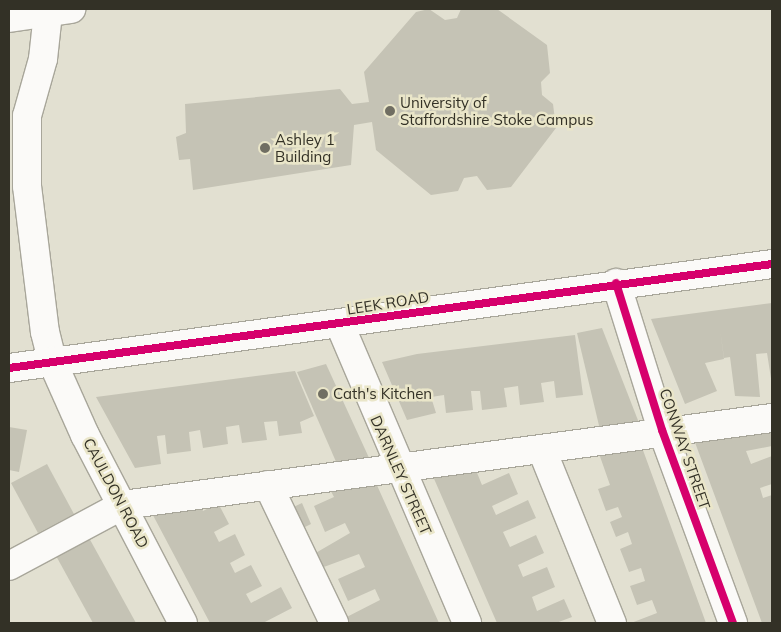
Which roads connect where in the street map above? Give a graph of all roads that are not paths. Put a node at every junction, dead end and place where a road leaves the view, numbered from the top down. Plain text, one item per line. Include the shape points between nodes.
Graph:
1 (60, 11) edge
2 (9, 18) edge
3 (772, 264) edge
4 (616, 283) junction
5 (340, 325) junction
6 (52, 361) junction
7 (9, 368) edge
8 (772, 418) edge
9 (662, 430) junction
10 (542, 450) junction
11 (398, 467) junction
12 (268, 485) junction
13 (123, 505) junction
14 (9, 566) edge
15 (183, 623) edge
16 (334, 623) edge
17 (467, 623) edge
18 (612, 623) edge
19 (733, 623) edge

1 - 2 main road
1 - 6 main road, CAULDON ROAD via 27,116 28,186
3 - 4 main road, LEEK ROAD
4 - 5 main road, LEEK ROAD
4 - 9 main road, CONWAY STREET
5 - 6 main road, LEEK ROAD
5 - 11 main road, DARNLEY STREET
6 - 7 main road, LEEK ROAD
6 - 13 main road, CAULDON ROAD
8 - 9 main road
9 - 10 main road
9 - 19 main road, CONWAY STREET
10 - 11 main road
10 - 18 main road
11 - 12 main road
11 - 17 main road, DARNLEY STREET
12 - 13 main road
12 - 16 main road
13 - 14 main road
13 - 15 main road, CAULDON ROAD

